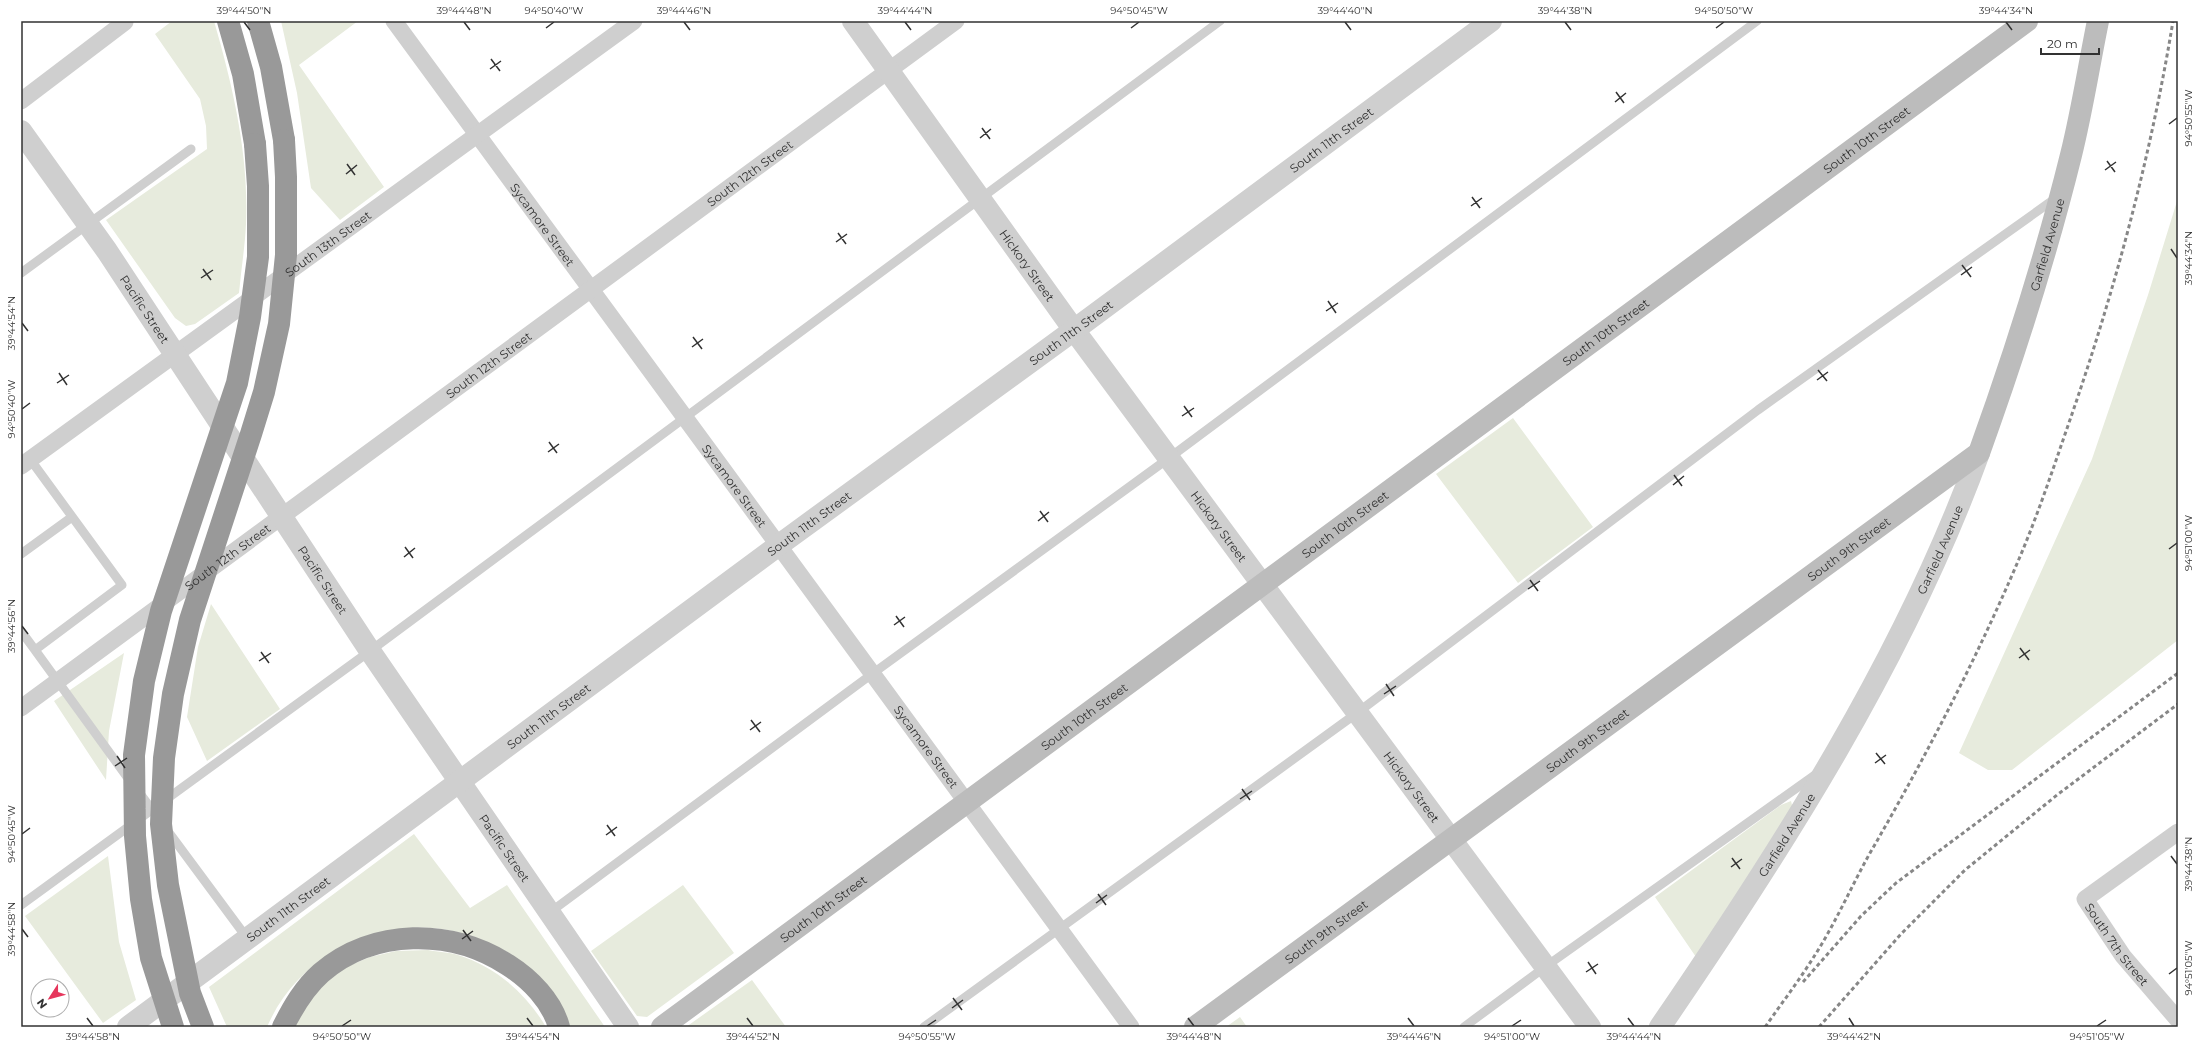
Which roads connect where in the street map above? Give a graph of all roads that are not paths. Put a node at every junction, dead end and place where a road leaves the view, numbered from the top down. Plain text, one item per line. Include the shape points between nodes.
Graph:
1 (228, 21) edge
2 (258, 21) edge
3 (394, 21) edge
4 (634, 21) edge
5 (853, 21) edge
6 (956, 21) edge
7 (1220, 21) edge
8 (1491, 21) edge
9 (1758, 21) edge
10 (2027, 21) edge
11 (2098, 21) edge
12 (125, 22) edge
13 (889, 70) junction
14 (21, 101) edge
15 (21, 131) edge
16 (477, 134) junction
17 (191, 148) dead end
18 (2060, 195) junction
19 (980, 198) junction
20 (87, 223) junction
21 (21, 273) edge
22 (591, 289) junction
23 (1074, 330) junction
24 (174, 353) junction
25 (686, 417) junction
26 (1979, 453) junction
27 (1169, 458) junction
28 (25, 463) edge
29 (72, 517) junction
30 (282, 517) junction
31 (779, 545) junction
32 (21, 554) edge
33 (1264, 585) junction
34 (21, 631) edge
35 (35, 650) junction
36 (370, 651) junction
37 (872, 674) junction
38 (57, 682) junction
39 (21, 708) edge
40 (1357, 713) junction
41 (1826, 767) junction
42 (459, 781) junction
43 (968, 802) junction
44 (152, 810) junction
45 (2178, 832) edge
46 (1451, 839) junction
47 (21, 905) edge
48 (549, 913) junction
49 (1059, 928) junction
50 (247, 938) junction
51 (1545, 967) junction
52 (2178, 1020) edge
53 (128, 1027) edge
54 (173, 1027) edge
55 (204, 1027) edge
56 (283, 1027) edge
57 (559, 1027) edge
58 (628, 1027) edge
59 (662, 1027) edge
60 (924, 1027) edge
61 (1131, 1027) edge
62 (1195, 1027) edge
63 (1464, 1027) edge
64 (1590, 1027) edge
65 (1660, 1027) edge

1 - 54 highway, bridge via 243,74 255,144 258,257 237,383 161,611 144,681 134,755 135,836 141,899 151,958
2 - 55 highway, bridge via 271,67 284,140 286,255 279,324 264,392 190,620 173,694 164,758 161,824 168,885 190,994
3 - 16 street, Sycamore Street
4 - 16 street, South 13th Street
5 - 13 street, Hickory Street
6 - 13 street, South 12th Street
7 - 19 lane
8 - 23 street, South 11th Street
9 - 27 lane
10 - 33 main road, South 10th Street
11 - 18 main road, Garfield Avenue via 2072,154
12 - 14 street
13 - 19 street, Hickory Street
13 - 22 street, South 12th Street
15 - 20 street, Pacific Street
16 - 22 street, Sycamore Street
16 - 24 street, South 13th Street
17 - 20 lane
18 - 26 main road, Garfield Avenue via 2005,382
18 - 40 lane via 1758,410
19 - 23 street, Hickory Street
19 - 25 lane
20 - 21 lane
20 - 24 street, Pacific Street
22 - 25 street, Sycamore Street
22 - 30 street, South 12th Street
23 - 27 street, Hickory Street
23 - 31 street, South 11th Street
24 - 28 street, South 13th Street
24 - 30 street, Pacific Street
25 - 31 street, Sycamore Street
25 - 36 lane
26 - 41 street, Garfield Avenue via 1956,516 1886,661
26 - 46 main road, South 9th Street
27 - 33 street, Hickory Street
27 - 37 lane
28 - 29 lane
29 - 32 lane
29 - 35 lane via 122,585
30 - 36 street, Pacific Street
30 - 38 street, South 12th Street
31 - 37 street, Sycamore Street
31 - 42 street, South 11th Street
33 - 40 street, Hickory Street
33 - 43 main road, South 10th Street
34 - 35 lane
35 - 38 lane
36 - 42 street, Pacific Street
36 - 44 lane
37 - 43 street, Sycamore Street
37 - 48 lane
38 - 39 street, South 12th Street
38 - 44 lane
40 - 46 street, Hickory Street
40 - 49 lane
41 - 51 lane
41 - 65 street, Garfield Avenue via 1786,837
42 - 48 street, Pacific Street
42 - 50 street, South 11th Street
43 - 49 street, Sycamore Street
43 - 59 main road, South 10th Street
44 - 47 lane
44 - 50 lane
45 - 52 street, South 7th Street via 2085,899 2123,956
46 - 51 street, Hickory Street
46 - 62 main road, South 9th Street
48 - 58 street, Pacific Street
49 - 60 lane
49 - 61 street, Sycamore Street
50 - 53 street, South 11th Street
51 - 63 lane
51 - 64 street, Hickory Street
56 - 57 highway via 293,1007 322,973 361,949 408,938 453,941 498,958 520,972 535,987 549,1004

